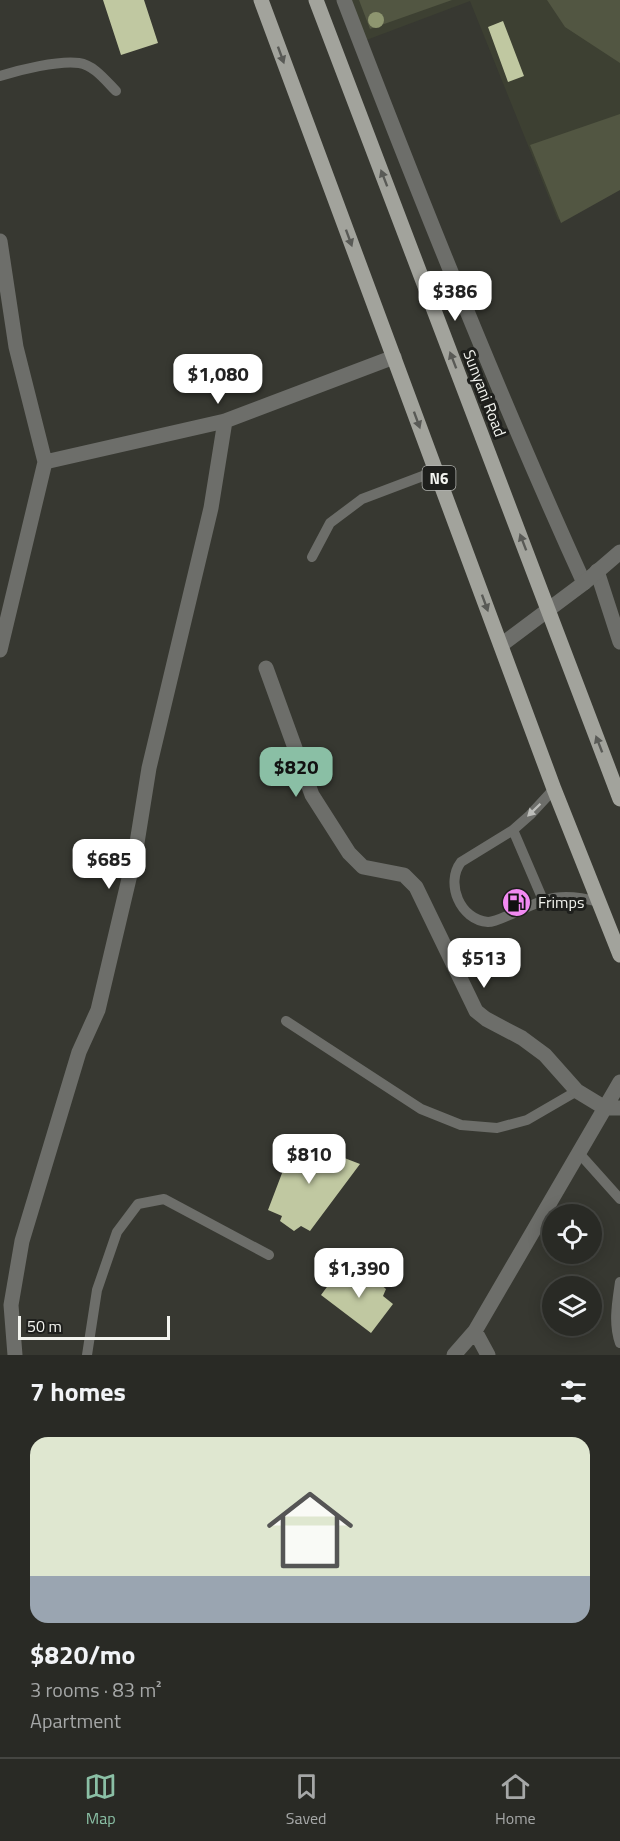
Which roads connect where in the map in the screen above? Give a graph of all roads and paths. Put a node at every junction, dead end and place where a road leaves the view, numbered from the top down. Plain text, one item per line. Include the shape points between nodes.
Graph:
1 (261, 0) edge
2 (316, 0) edge
3 (344, 0) edge
4 (0, 76) edge
5 (116, 91) dead end
6 (0, 241) edge
7 (394, 357) junction
8 (225, 421) junction
9 (45, 462) junction
10 (436, 471) junction
11 (620, 552) edge
12 (312, 557) dead end
13 (597, 571) junction
14 (584, 583) junction
15 (549, 609) junction
16 (2, 629) edge
17 (620, 642) edge
18 (501, 645) junction
19 (0, 650) edge
20 (266, 668) dead end
21 (554, 789) junction
22 (620, 799) edge
23 (513, 830) junction
24 (543, 900) junction
25 (599, 902) junction
26 (620, 956) edge
27 (286, 1021) dead end
28 (620, 1082) edge
29 (578, 1091) junction
30 (613, 1108) edge
31 (578, 1152) junction
32 (620, 1199) edge
33 (269, 1255) dead end
34 (620, 1282) edge
35 (475, 1331) junction
36 (620, 1343) edge
37 (15, 1355) edge
38 (87, 1355) edge
39 (454, 1355) edge
40 (488, 1355) edge

1 -> 7 main road, N6
15 -> 2 main road, Sunyani Road
3 - 14 street via 540,487
4 - 5 lane via 80,63 93,69
6 - 9 street via 16,347
7 - 8 street
7 -> 10 main road, N6
8 - 9 street
8 - 37 street via 211,508 149,768 136,849 98,1010 79,1052 22,1241 11,1305
9 - 16 street
10 - 12 lane via 362,500 330,523
10 -> 18 main road, N6
11 - 13 street
13 - 14 street
13 - 17 street
14 - 15 street
15 - 18 street
22 -> 15 main road, Sunyani Road
16 - 19 street
18 - 21 main road, N6
20 - 29 street via 312,795 349,853 363,867 404,875 416,887 476,1011 544,1055
21 -> 23 lane
21 - 25 main road, N6
23 - 24 lane
23 - 24 lane via 460,862 453,880 459,900 476,920 490,922
24 - 25 lane via 570,896
25 - 26 main road, N6
27 - 29 lane via 422,1109 461,1125 497,1128 527,1120
28 - 30 street
29 - 30 street
30 - 31 street
31 - 32 lane
31 - 35 street
33 - 38 lane via 164,1198 138,1204 117,1232 97,1290
34 - 36 lane via 616,1307
35 - 39 street
35 - 40 street

